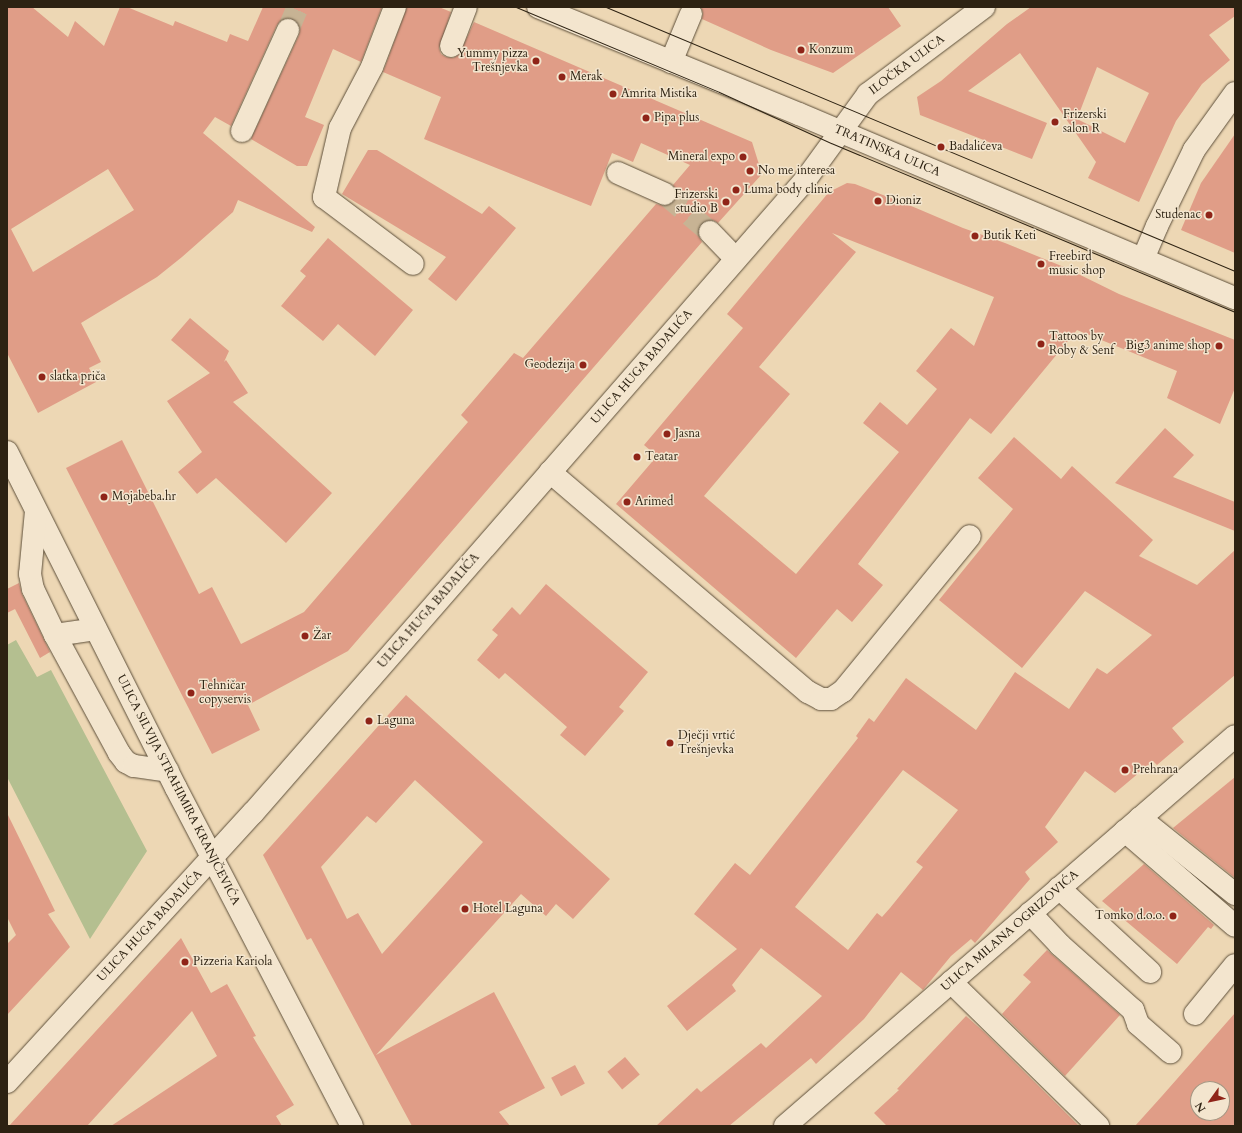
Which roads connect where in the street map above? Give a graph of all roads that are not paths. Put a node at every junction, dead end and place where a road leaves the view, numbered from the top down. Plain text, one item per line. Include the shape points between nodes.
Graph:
1 (395, 7) edge
2 (466, 7) edge
3 (538, 7) edge
4 (984, 7) edge
5 (691, 14) dead end
6 (288, 30) tunnel mouth
7 (451, 46) dead end
8 (671, 62) junction
9 (1235, 93) edge
10 (242, 131) dead end
11 (840, 131) junction
12 (618, 173) dead end
13 (665, 194) tunnel mouth
14 (710, 232) tunnel mouth
15 (736, 259) junction
16 (1144, 259) junction
17 (413, 264) dead end
18 (1235, 298) edge
19 (7, 452) edge
20 (550, 472) junction
21 (36, 511) junction
22 (970, 536) dead end
23 (96, 629) junction
24 (56, 635) junction
25 (1235, 736) edge
26 (168, 771) junction
27 (1133, 824) junction
28 (212, 858) junction
29 (1059, 888) junction
30 (1235, 894) edge
31 (1030, 913) junction
32 (1235, 926) edge
33 (1235, 965) edge
34 (1150, 972) dead end
35 (951, 982) junction
36 (1195, 1014) dead end
37 (1170, 1052) dead end
38 (7, 1082) edge
39 (352, 1126) edge
40 (785, 1126) edge
41 (1098, 1126) edge

1 - 17 street via 372,67 340,128 324,197
2 - 7 street
3 - 8 street, TRATINSKA ULICA
4 - 11 street, ILOČKA ULICA via 868,94
5 - 8 street
6 - 10 street
8 - 11 street, TRATINSKA ULICA
9 - 16 street via 1194,150
11 - 15 street, ULICA HUGA BADALIĆA via 816,166
11 - 16 street, TRATINSKA ULICA
12 - 13 street
14 - 15 street
15 - 20 street, ULICA HUGA BADALIĆA
16 - 18 street, TRATINSKA ULICA
19 - 21 street, ULICA SILVIJA STRAHIMIRA KRANJČEVIĆA
20 - 22 street via 808,692 821,699 831,699 844,691
20 - 28 street, ULICA HUGA BADALIĆA
21 - 23 street, ULICA SILVIJA STRAHIMIRA KRANJČEVIĆA
21 - 24 street via 30,574 32,589
23 - 24 street
23 - 26 street, ULICA SILVIJA STRAHIMIRA KRANJČEVIĆA
24 - 26 street via 126,762 134,766
25 - 27 street, ULICA MILANA OGRIZOVIĆA
26 - 28 street, ULICA SILVIJA STRAHIMIRA KRANJČEVIĆA
27 - 29 street, ULICA MILANA OGRIZOVIĆA
27 - 30 street
27 - 32 street
28 - 38 street, ULICA HUGA BADALIĆA
28 - 39 street, ULICA SILVIJA STRAHIMIRA KRANJČEVIĆA
29 - 31 street, ULICA MILANA OGRIZOVIĆA
29 - 34 street
31 - 35 street, ULICA MILANA OGRIZOVIĆA
31 - 37 street via 1060,945 1133,1010 1138,1024
33 - 36 street
35 - 40 street, ULICA MILANA OGRIZOVIĆA
35 - 41 street

